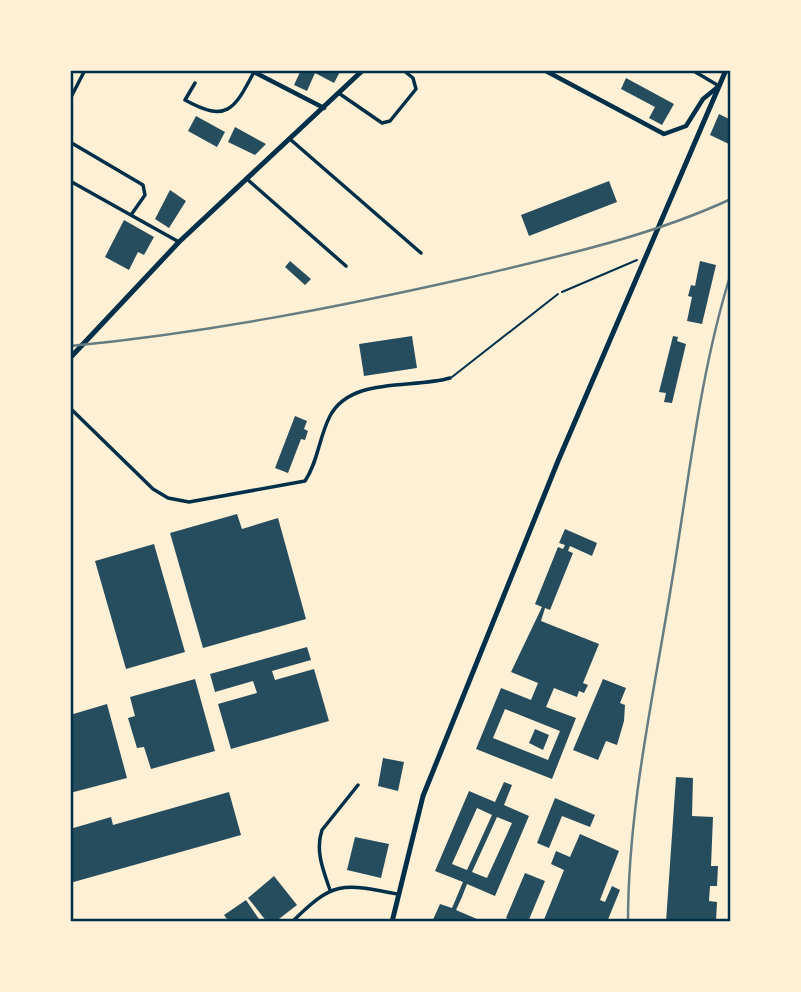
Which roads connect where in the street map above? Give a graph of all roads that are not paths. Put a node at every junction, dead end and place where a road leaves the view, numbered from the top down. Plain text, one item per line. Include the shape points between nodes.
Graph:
1 (85, 70) edge
2 (363, 70) edge
3 (403, 70) edge
4 (544, 70) edge
5 (692, 70) edge
6 (726, 70) edge
7 (252, 71) edge
8 (195, 83) dead end
9 (719, 86) junction
10 (340, 93) junction
11 (70, 99) edge
12 (324, 109) junction
13 (291, 140) junction
14 (70, 142) edge
15 (248, 180) junction
16 (70, 181) edge
17 (131, 215) junction
18 (179, 242) junction
19 (421, 254) dead end
20 (346, 266) dead end
21 (558, 294) road end
22 (70, 358) edge
23 (450, 378) joint
24 (70, 408) edge
25 (358, 785) dead end
26 (330, 890) junction
27 (397, 894) junction
28 (292, 922) edge
29 (392, 922) edge

1 - 11 street
2 - 10 main road
3 - 10 street via 413,78 416,89 390,121 382,123
4 - 9 street via 664,134 682,130 703,99
5 - 9 street
6 - 9 main road
7 - 8 street via 235,105 218,113 185,100
7 - 12 street
9 - 27 main road via 558,461 423,796
10 - 12 main road
12 - 13 main road
13 - 15 main road
13 - 19 street
14 - 17 street via 143,184 145,195
15 - 18 main road
15 - 20 street
16 - 17 street
17 - 18 street
18 - 22 main road
21 - 23 lane
23 - 24 street via 376,388 345,399 329,418 304,481 189,502 153,489
25 - 26 street via 319,838
26 - 27 street via 353,887
26 - 28 street
27 - 29 main road

